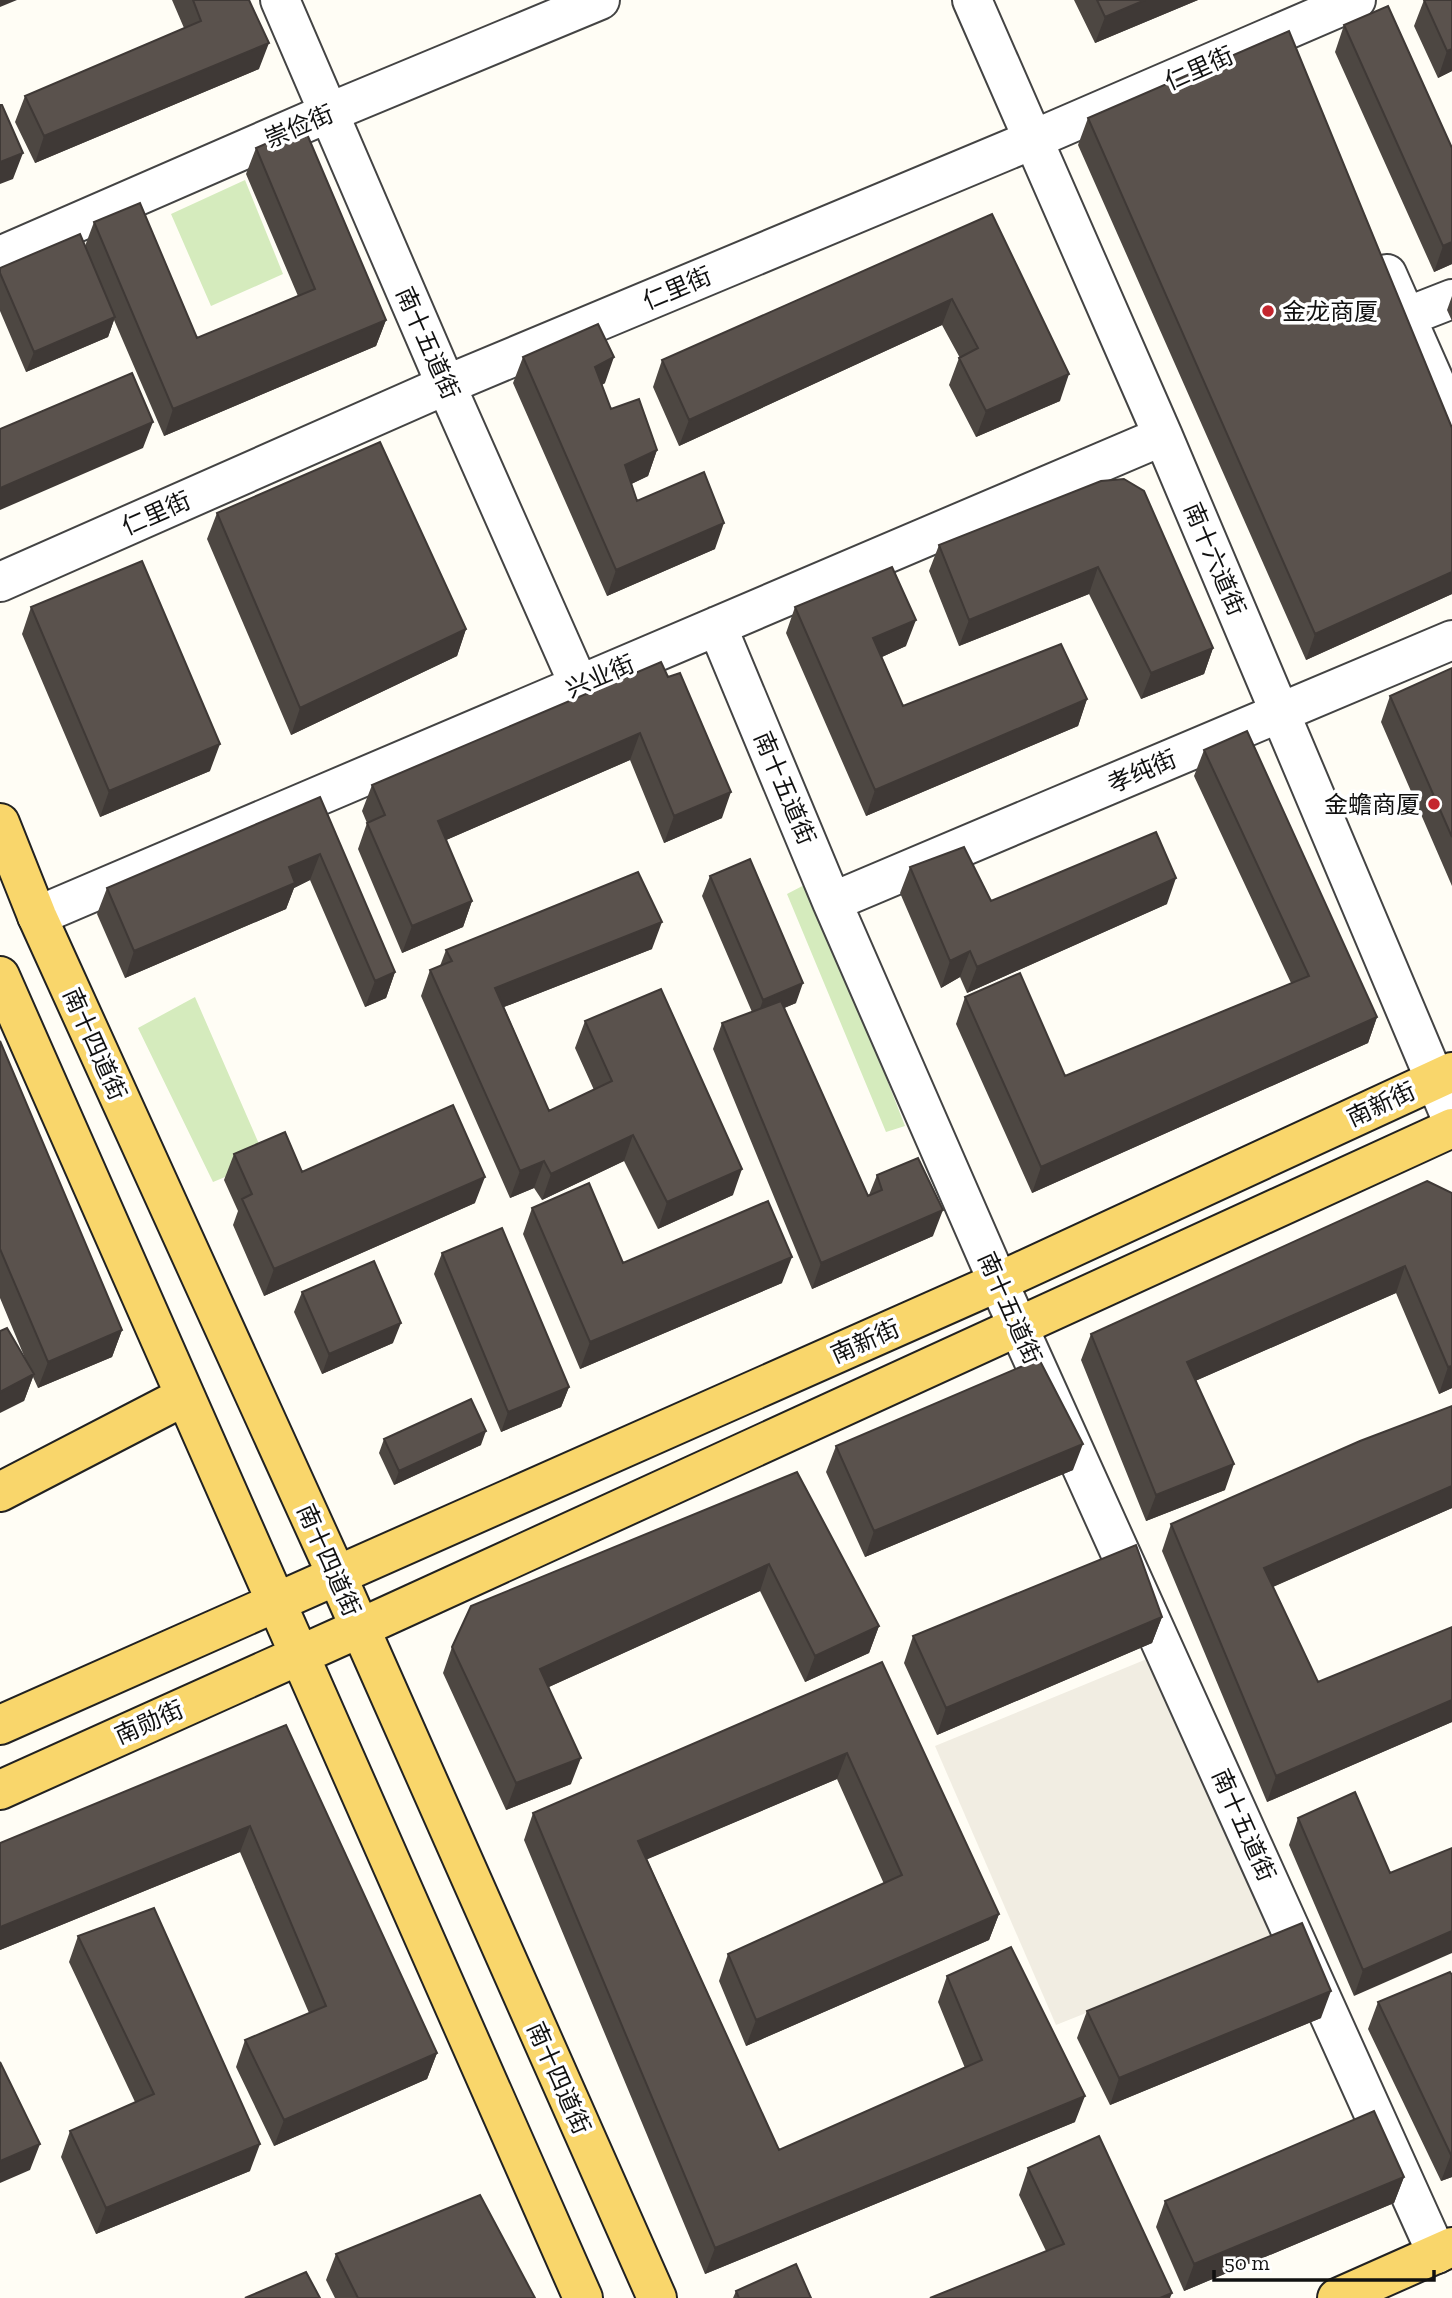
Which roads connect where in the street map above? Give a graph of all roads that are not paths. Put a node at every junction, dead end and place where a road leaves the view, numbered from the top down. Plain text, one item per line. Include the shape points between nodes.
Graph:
1 (280, 0) edge
2 (600, 0) edge
3 (972, 0) edge
4 (1356, 0) edge
5 (1279, 33) junction
6 (1296, 70) edge
7 (328, 113) junction
8 (1032, 140) junction
9 (1373, 243) edge
10 (0, 256) edge
11 (1452, 299) edge
12 (1406, 317) junction
13 (446, 385) junction
14 (1452, 421) edge
15 (1163, 436) junction
16 (0, 582) edge
17 (717, 626) junction
18 (1452, 640) edge
19 (579, 685) junction
20 (1280, 713) junction
21 (0, 823) edge
22 (832, 902) junction
23 (37, 916) junction
24 (0, 976) edge
25 (1443, 1076) edge
26 (1452, 1120) edge
27 (1452, 1128) edge
28 (998, 1282) junction
29 (1018, 1326) junction
30 (186, 1395) junction
31 (0, 1492) edge
32 (337, 1576) junction
33 (276, 1604) junction
34 (360, 1628) junction
35 (299, 1655) junction
36 (0, 1726) edge
37 (0, 1790) edge
38 (1445, 2250) edge
39 (583, 2298) edge
40 (657, 2298) edge
41 (1336, 2298) edge

1 - 7 street, 南十五道街
2 - 7 street, 崇俭街
3 - 8 street, 南十六道街
4 - 5 street, 仁里街
5 - 6 street
5 - 8 street, 仁里街
7 - 10 street, 崇俭街
7 - 13 street, 南十五道街
8 - 13 street, 仁里街
8 - 15 street, 南十六道街
9 - 12 street
11 - 12 street
12 - 14 street
13 - 16 street, 仁里街
13 - 19 street, 南十五道街
15 - 17 street, 兴业街
15 - 20 street, 南十六道街
17 - 19 street, 兴业街
17 - 22 street, 南十五道街
18 - 20 street, 孝纯街
19 - 23 street, 兴业街
20 - 22 street, 孝纯街
20 - 25 street, 南十六道街
21 - 23 main road, 南十四道街
22 - 28 street, 南十五道街
23 - 32 main road, 南十四道街
24 - 30 main road
25 - 26 street, 南十六道街
25 - 28 main road, 南新街
27 - 29 main road, 南新街
28 - 29 street, 南十五道街
28 - 32 main road, 南新街
29 - 34 main road, 南新街
29 - 38 street, 南十五道街
30 - 31 main road
30 - 33 main road
32 - 33 main road, 南新街
32 - 34 main road, 南十四道街
33 - 35 main road
33 - 36 main road
34 - 35 main road, 南新街
34 - 40 main road, 南十四道街
35 - 37 main road, 南勋街
35 - 39 main road
38 - 41 main road

